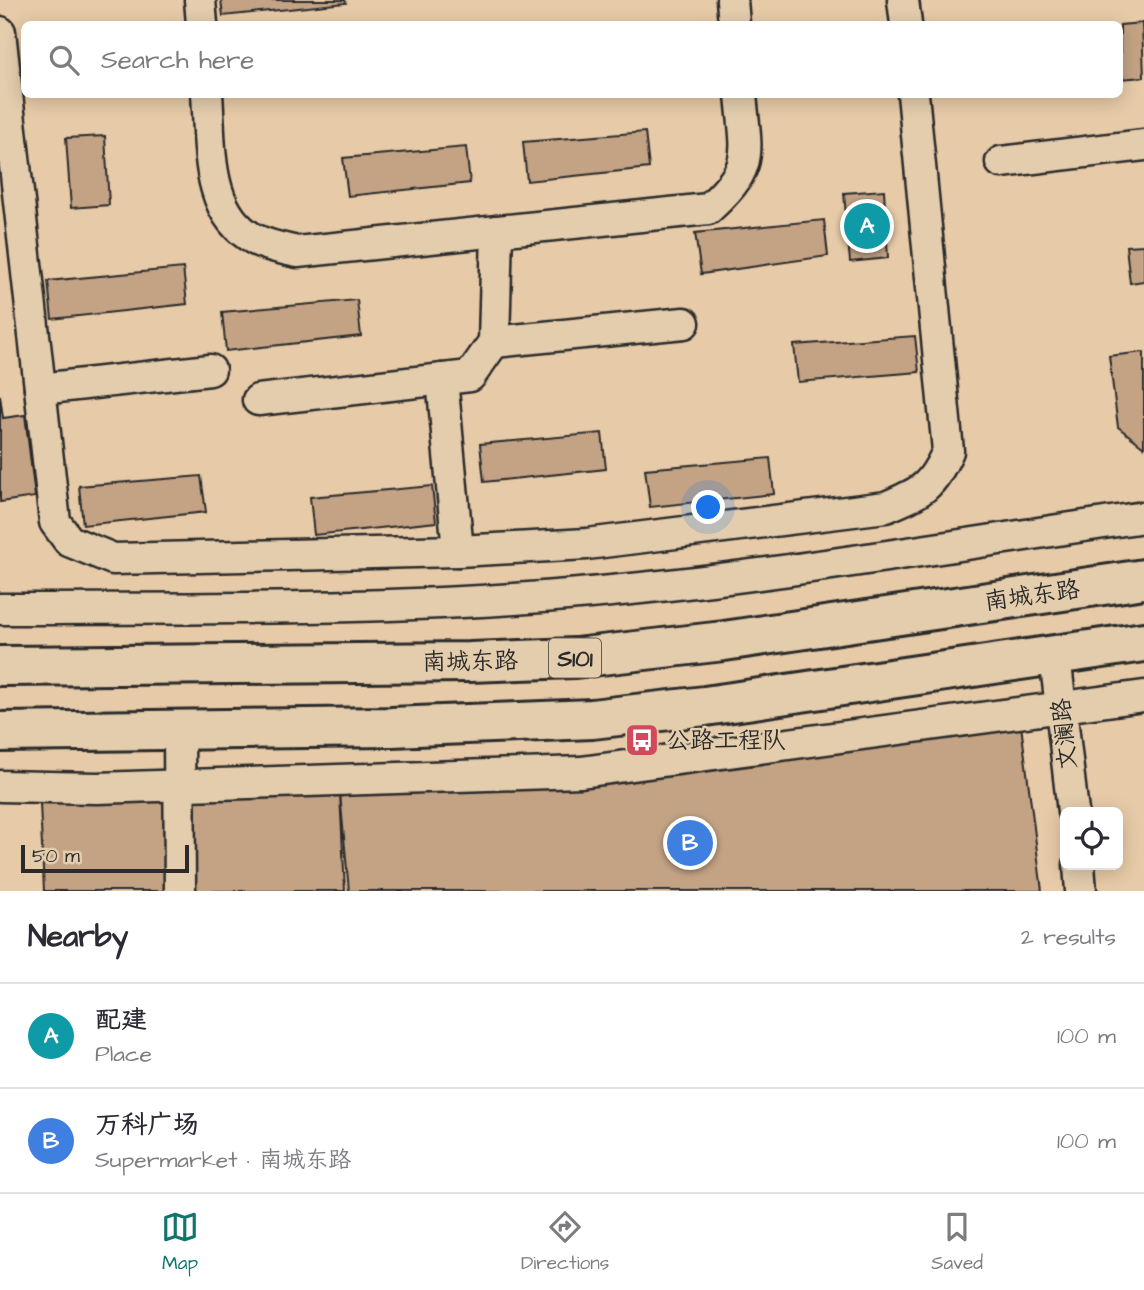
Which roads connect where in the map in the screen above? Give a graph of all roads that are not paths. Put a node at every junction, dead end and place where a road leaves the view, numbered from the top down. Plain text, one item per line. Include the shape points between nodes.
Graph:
1 (200, 0) edge
2 (732, 0) edge
3 (904, 0) edge
4 (202, 21) edge
5 (734, 21) edge
6 (906, 21) edge
7 (0, 32) edge
8 (207, 98) edge
9 (741, 98) edge
10 (913, 98) edge
11 (1144, 145) edge
12 (1001, 162) dead end
13 (497, 231) junction
14 (684, 323) dead end
15 (494, 342) junction
16 (210, 370) dead end
17 (442, 379) junction
18 (40, 389) junction
19 (258, 400) dead end
20 (1144, 517) edge
21 (458, 551) junction
22 (1144, 579) edge
23 (0, 609) edge
24 (1144, 642) edge
25 (1055, 656) junction
26 (0, 666) edge
27 (1144, 696) edge
28 (1062, 708) junction
29 (179, 730) junction
30 (0, 732) edge
31 (179, 785) junction
32 (0, 786) edge
33 (1072, 807) edge
34 (1079, 870) edge
35 (180, 891) edge
36 (1081, 891) edge

1 - 4 street
2 - 5 street
3 - 6 street
7 - 18 street
8 - 13 street via 215,192 229,218 254,240 297,251
9 - 13 street via 746,156 736,185 708,209
10 - 21 street via 948,431 948,451 934,481 886,507 587,544
11 - 12 street
13 - 15 street
14 - 15 street
15 - 17 street via 470,376
16 - 18 street
17 - 19 street
17 - 21 street
18 - 21 street via 55,522 69,541 88,551 113,559
20 - 23 street via 750,575 516,599 271,609
22 - 26 main road, 南城东路 / S101 via 575,658
24 - 25 main road
25 - 28 street, 文澜路
25 - 29 main road via 592,719
27 - 28 street
28 - 31 street via 581,772
28 - 33 street, 文澜路
29 - 30 main road
29 - 31 street
31 - 32 street
31 - 35 street
34 - 36 street

